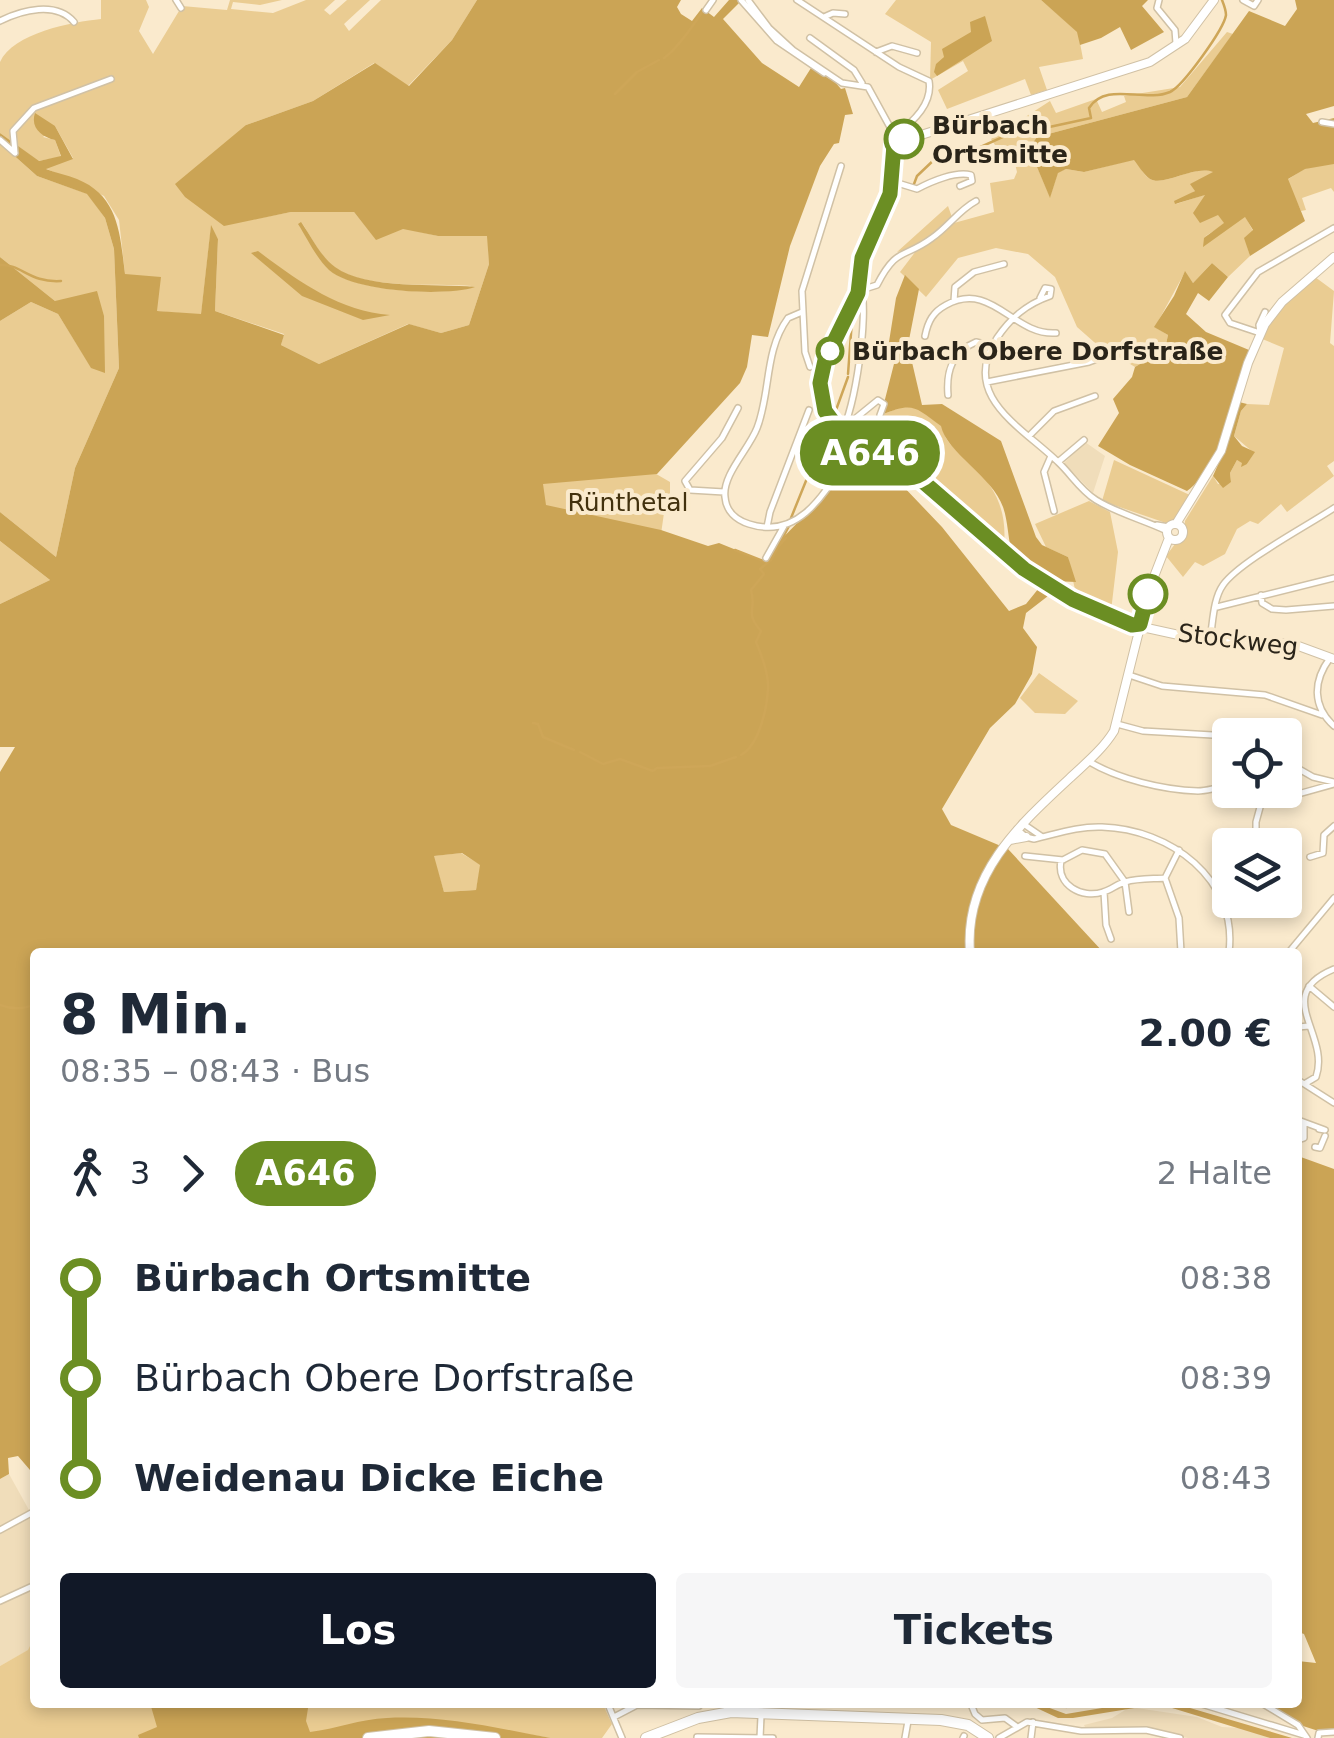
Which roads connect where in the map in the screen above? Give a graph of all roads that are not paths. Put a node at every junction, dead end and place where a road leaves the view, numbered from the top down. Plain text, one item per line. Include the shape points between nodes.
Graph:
1 (176, 0) edge
2 (713, 0) edge
3 (746, 0) edge
4 (797, 0) edge
5 (1159, 0) edge
6 (1214, 0) edge
7 (1243, 0) edge
8 (1258, 0) edge
9 (181, 8) dead end
10 (706, 10) dead end
11 (846, 14) dead end
12 (824, 17) junction
13 (0, 21) edge
14 (74, 22) dead end
15 (810, 38) dead end
16 (1177, 46) junction
17 (876, 52) junction
18 (917, 52) dead end
19 (111, 79) dead end
20 (862, 84) junction
21 (1322, 122) dead end
22 (1334, 124) edge
23 (896, 138) junction
24 (0, 140) edge
25 (841, 166) dead end
26 (891, 181) junction
27 (960, 186) dead end
28 (976, 201) dead end
29 (1334, 228) edge
30 (1334, 258) edge
31 (1004, 264) dead end
32 (859, 289) junction
33 (1040, 298) dead end
34 (954, 301) junction
35 (802, 312) junction
36 (1265, 312) dead end
37 (1014, 317) junction
38 (1056, 332) dead end
39 (1260, 333) junction
40 (925, 336) dead end
41 (992, 346) junction
42 (1111, 354) dead end
43 (823, 371) junction
44 (986, 382) junction
45 (948, 395) dead end
46 (1095, 396) dead end
47 (738, 408) dead end
48 (809, 410) dead end
49 (880, 416) dead end
50 (844, 429) junction
51 (1028, 436) junction
52 (1084, 440) dead end
53 (859, 446) junction
54 (1051, 456) junction
55 (1058, 462) junction
56 (724, 492) junction
57 (1334, 508) edge
58 (1054, 510) dead end
59 (784, 526) junction
60 (767, 528) junction
61 (1172, 531) junction
62 (766, 558) dead end
63 (1334, 578) edge
64 (1261, 595) junction
65 (1334, 606) edge
66 (1218, 607) junction
67 (1140, 624) junction
68 (1210, 641) junction
69 (1332, 659) edge
70 (1129, 675) junction
71 (1322, 714) junction
72 (1117, 724) junction
73 (1334, 726) edge
74 (1212, 735) edge
75 (1088, 761) junction
76 (1302, 771) edge
77 (1334, 783) edge
78 (1212, 789) edge
79 (1302, 793) edge
80 (1020, 826) junction
81 (1334, 826) edge
82 (1044, 837) junction
83 (1026, 838) junction
84 (1006, 842) junction
85 (1180, 850) junction
86 (1025, 856) dead end
87 (1310, 858) dead end
88 (1063, 860) junction
89 (1165, 878) junction
90 (1125, 882) junction
91 (1212, 882) edge
92 (1104, 892) junction
93 (1334, 898) edge
94 (1128, 912) dead end
95 (1227, 918) edge
96 (1111, 939) dead end
97 (970, 948) edge
98 (1181, 948) edge
99 (1229, 948) edge
100 (1292, 948) edge
101 (1334, 969) edge
102 (1309, 986) junction
103 (1334, 1007) edge
104 (1302, 1026) edge
105 (1309, 1026) junction
106 (1302, 1081) edge
107 (1310, 1082) junction
108 (1334, 1103) edge
109 (1302, 1123) edge
110 (1323, 1132) junction
111 (1334, 1140) edge
112 (1315, 1147) dead end
113 (30, 1514) edge
114 (0, 1530) edge
115 (30, 1586) edge
116 (0, 1601) edge
117 (610, 1708) edge
118 (631, 1708) edge
119 (664, 1708) edge
120 (973, 1708) edge
121 (1215, 1708) edge
122 (1270, 1708) edge
123 (699, 1712) junction
124 (761, 1712) junction
125 (614, 1717) junction
126 (909, 1718) junction
127 (1033, 1722) junction
128 (1016, 1726) junction
129 (1094, 1730) junction
130 (1146, 1730) junction
131 (1334, 1732) edge
132 (1080, 1735) edge
133 (1306, 1736) edge
134 (697, 1737) edge
135 (368, 1738) edge
136 (495, 1738) edge
137 (620, 1738) edge
138 (646, 1738) edge
139 (760, 1738) edge
140 (773, 1738) edge
141 (905, 1738) edge
142 (988, 1738) edge
143 (1003, 1738) edge
144 (1030, 1738) edge
145 (1101, 1738) edge
146 (1142, 1738) edge
147 (1180, 1738) edge
148 (1318, 1738) edge

1 - 9 street
2 - 10 street
3 - 20 street via 780,39 842,83
4 - 12 street
5 - 16 street
6 - 16 street
7 - 8 street via 1254,6
11 - 12 street
12 - 17 street
13 - 14 street via 55,10
15 - 20 street via 854,70
16 - 23 street via 1150,62
17 - 18 street via 892,46
17 - 23 street via 929,81 930,94 915,121
19 - 24 street via 29,112 13,132 15,153
20 - 23 street
21 - 22 street
23 - 26 street
25 - 35 street via 807,268
26 - 27 street via 917,188 972,175 972,182
26 - 32 street via 865,250
28 - 32 street via 928,242 891,261 877,285
29 - 39 street via 1258,272 1227,310 1226,320
30 - 39 street via 1282,302
31 - 34 street via 966,276
32 - 43 street
32 - 50 street via 866,310
33 - 37 street
34 - 37 street via 990,302
34 - 40 street via 930,319
35 - 43 street via 810,367
35 - 56 street via 780,331 760,421
36 - 39 street
37 - 38 street via 1030,330
37 - 41 street
39 - 61 street via 1222,451
41 - 44 street
41 - 45 street via 976,342 958,354
42 - 44 street
43 - 50 street, Stockweg via 821,397
44 - 51 street via 997,407
46 - 51 street via 1054,410
47 - 56 street via 685,481 690,490
48 - 60 street
49 - 50 street via 884,404 878,400
50 - 53 street, Stockweg
51 - 54 street
52 - 55 street
53 - 59 street via 814,507
53 - 67 street, Stockweg via 930,486 1024,569 1072,599
54 - 55 street
54 - 58 street via 1044,472
55 - 61 street via 1092,498
56 - 60 street via 735,517
57 - 66 street via 1242,566 1223,585
59 - 60 street
59 - 62 street
61 - 67 street
63 - 64 street
64 - 65 street via 1272,609
64 - 66 street
66 - 68 street
67 - 68 street, Stockweg
67 - 70 street
68 - 69 street, Stockweg via 1294,644
69 - 71 street via 1317,681
70 - 71 street via 1162,686 1266,695
70 - 72 street
71 - 73 street
72 - 74 street
72 - 75 street
75 - 78 street via 1152,783
75 - 80 street
76 - 77 street
77 - 79 street
80 - 82 street
80 - 83 street
80 - 84 street
81 - 87 street via 1324,834 1324,854
82 - 83 street
82 - 85 street via 1117,828
83 - 84 street
84 - 97 street via 980,884
85 - 89 street
85 - 91 street
86 - 88 street
88 - 90 street via 1082,850 1104,854
88 - 92 street via 1060,874 1070,887
89 - 90 street
89 - 98 street
90 - 92 street
90 - 94 street
92 - 96 street
93 - 100 street
95 - 99 street
101 - 102 street
102 - 103 street
102 - 105 street
104 - 105 street
105 - 107 street via 1319,1051 1319,1072
106 - 107 street
107 - 108 street
109 - 110 street
110 - 111 street
110 - 112 street
113 - 114 street
115 - 116 street
117 - 125 street
118 - 125 street
119 - 123 street
120 - 128 street via 978,1717 1005,1718
121 - 133 street
122 - 133 street
123 - 124 main road
123 - 134 street
123 - 138 main road
124 - 126 main road
124 - 139 street
125 - 137 street
126 - 141 street
126 - 142 main road via 960,1722
127 - 128 street
127 - 132 street
127 - 144 street
128 - 143 street
129 - 130 street
129 - 132 street
129 - 145 street
130 - 146 street
130 - 147 street
131 - 148 street
134 - 139 street
135 - 136 main road via 429,1731
139 - 140 street

